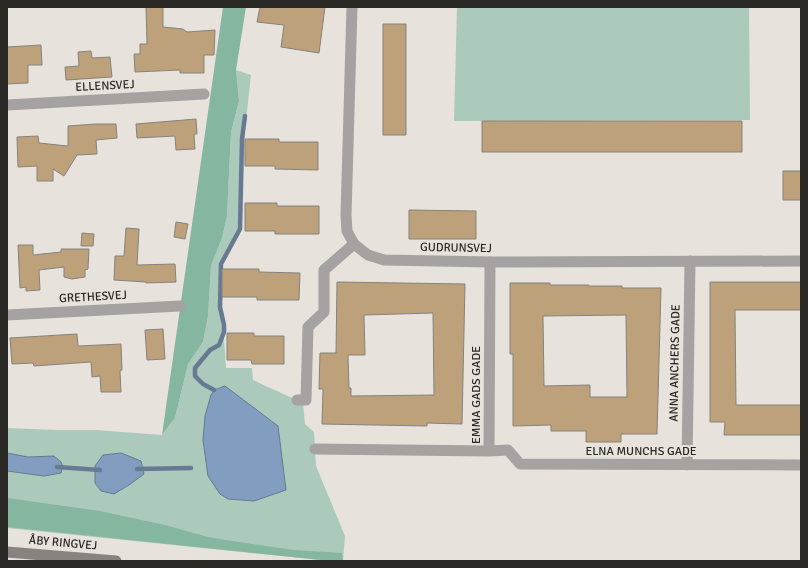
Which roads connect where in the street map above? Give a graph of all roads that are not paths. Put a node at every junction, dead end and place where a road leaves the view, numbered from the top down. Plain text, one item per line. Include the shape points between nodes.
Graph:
1 (352, 7) edge
2 (204, 94) dead end
3 (7, 105) edge
4 (354, 244) junction
5 (690, 261) junction
6 (801, 261) edge
7 (490, 262) junction
8 (180, 306) dead end
9 (7, 315) edge
10 (297, 400) dead end
11 (315, 449) dead end
12 (489, 451) junction
13 (687, 465) junction
14 (799, 465) dead end
15 (7, 552) edge
16 (116, 561) edge

1 - 4 street via 346,215 347,231
2 - 3 street, ELLENSVEJ
4 - 7 street, GUDRUNSVEJ via 368,255 384,260
4 - 10 street via 324,270 324,312 308,327 306,400
5 - 6 street, GUDRUNSVEJ
5 - 7 street, GUDRUNSVEJ
5 - 13 street, ANNA ANCHERS GADE
7 - 12 street, EMMA GADS GADE
8 - 9 street, GRETHESVEJ
11 - 12 street, EMMA GADS GADE
12 - 13 street, ELNA MUNCHS GADE via 508,450 520,464
13 - 14 street, ELNA MUNCHS GADE
15 - 16 main road, ÅBY RINGVEJ

